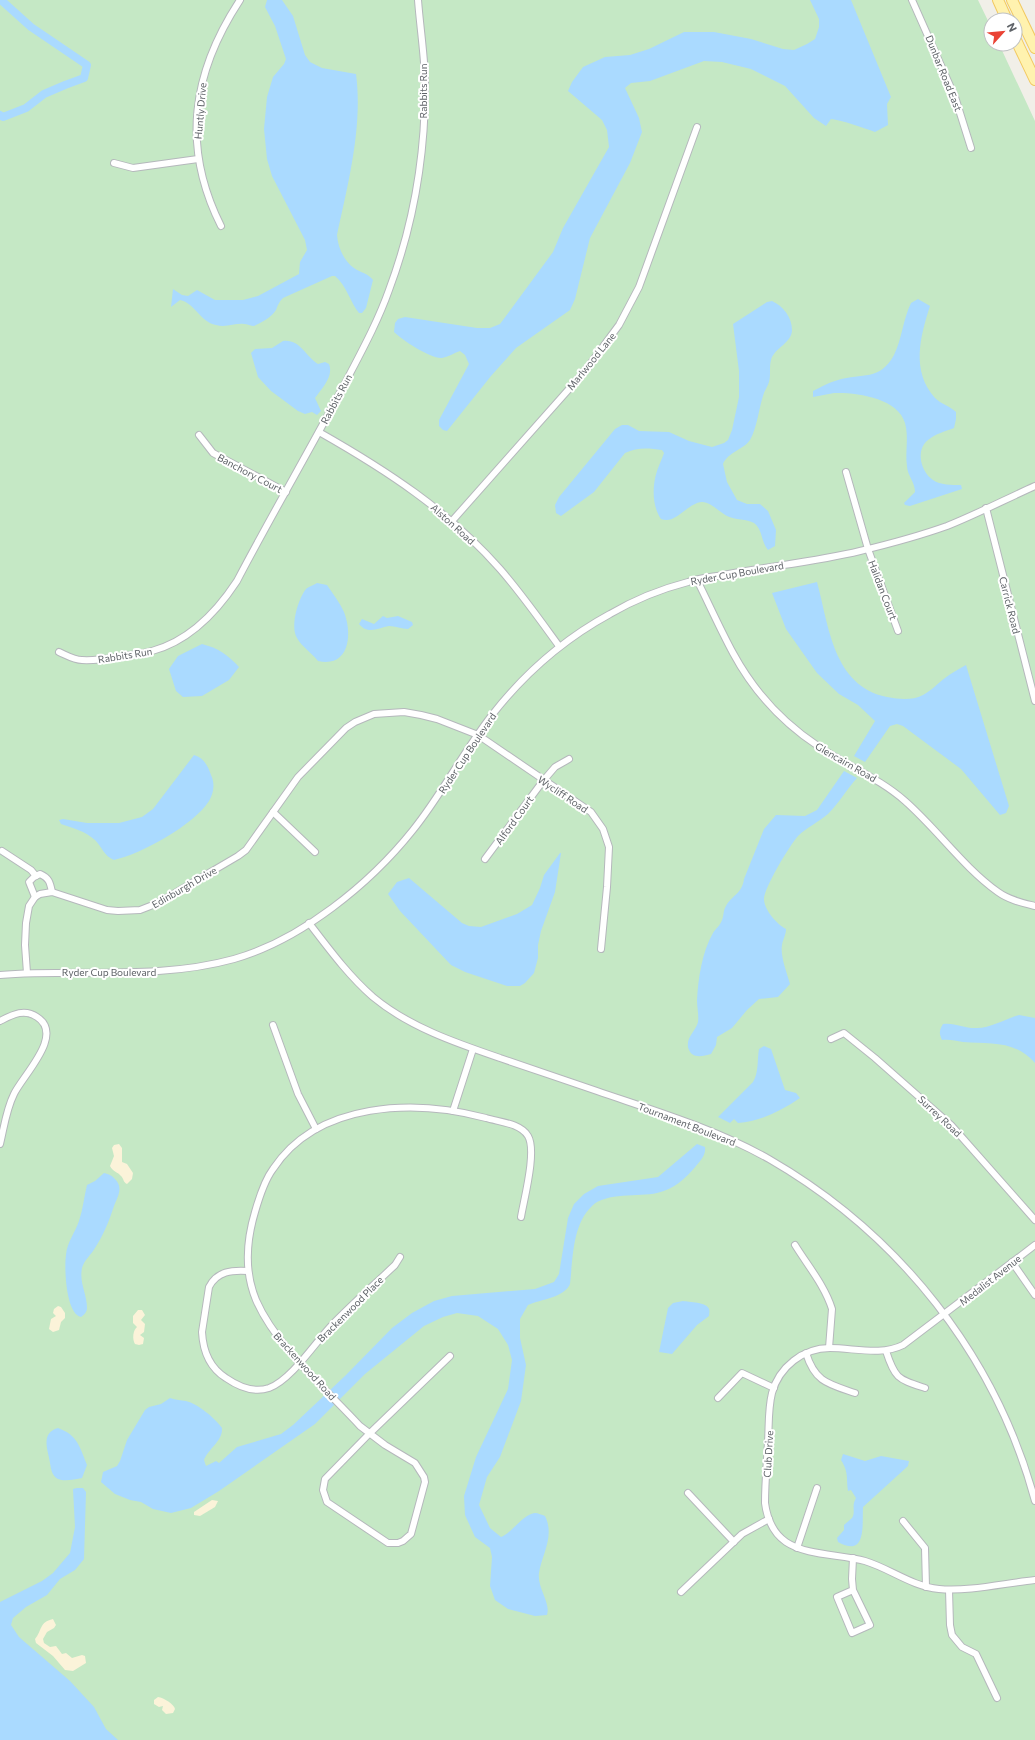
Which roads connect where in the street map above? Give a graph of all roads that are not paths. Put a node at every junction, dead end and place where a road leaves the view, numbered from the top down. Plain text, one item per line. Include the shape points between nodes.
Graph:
1 (240, 0) edge
2 (418, 0) edge
3 (912, 0) edge
4 (998, 0) edge
5 (1012, 0) edge
6 (1003, 12) edge
7 (1035, 48) edge
8 (1022, 52) edge
9 (1035, 80) edge
10 (697, 127) dead end
11 (971, 148) dead end
12 (198, 159) junction
13 (114, 163) dead end
14 (221, 226) dead end
15 (319, 432) junction
16 (199, 435) dead end
17 (846, 472) dead end
18 (1035, 486) edge
19 (286, 492) junction
20 (986, 508) junction
21 (452, 521) junction
22 (868, 549) junction
23 (697, 580) junction
24 (898, 631) dead end
25 (559, 646) junction
26 (59, 652) dead end
27 (1035, 701) edge
28 (478, 736) junction
29 (569, 759) dead end
30 (543, 780) junction
31 (273, 812) junction
32 (2, 851) dead end
33 (315, 852) dead end
34 (485, 859) dead end
35 (36, 876) junction
36 (52, 892) junction
37 (35, 897) junction
38 (1035, 906) edge
39 (309, 923) junction
40 (601, 949) dead end
41 (27, 973) junction
42 (0, 975) edge
43 (0, 1022) edge
44 (273, 1025) dead end
45 (831, 1039) dead end
46 (472, 1049) junction
47 (453, 1111) junction
48 (316, 1129) junction
49 (0, 1144) edge
50 (521, 1217) dead end
51 (1035, 1220) edge
52 (795, 1245) dead end
53 (1035, 1245) edge
54 (400, 1257) dead end
55 (1012, 1262) junction
56 (248, 1271) junction
57 (1035, 1295) edge
58 (946, 1314) junction
59 (829, 1348) junction
60 (886, 1350) junction
61 (806, 1353) junction
62 (450, 1356) dead end
63 (300, 1362) junction
64 (774, 1388) junction
65 (925, 1388) dead end
66 (855, 1393) dead end
67 (718, 1398) dead end
68 (369, 1434) junction
69 (817, 1488) dead end
70 (688, 1493) dead end
71 (1035, 1501) edge
72 (769, 1519) junction
73 (903, 1521) dead end
74 (734, 1542) junction
75 (797, 1548) junction
76 (853, 1558) junction
77 (1035, 1580) edge
78 (926, 1587) junction
79 (853, 1590) junction
80 (949, 1590) junction
81 (681, 1592) dead end
82 (997, 1698) dead end

1 - 12 street, Huntly Drive via 219,35 204,72 197,120
2 - 15 street, Rabbits Run via 423,50 424,109 418,176 408,229 381,311
3 - 11 street, Dunbar Road East via 955,97
4 - 6 main road
5 - 7 main road
8 - 9 main road
10 - 21 street, Marlwood Lane via 639,287 619,325 586,371
12 - 13 street via 134,168
12 - 14 street, Huntly Drive via 209,200
15 - 19 street, Rabbits Run
15 - 21 street, Alston Road via 401,481
16 - 19 street, Banchory Court via 213,453
17 - 22 street, Halidan Court
18 - 20 street, Ryder Cup Boulevard
19 - 26 street, Rabbits Run via 227,597 204,622 188,634 150,652 100,660 81,660
20 - 22 street, Ryder Cup Boulevard via 921,535
20 - 27 street, Carrick Road
21 - 25 street, Alston Road via 501,570
22 - 23 street, Ryder Cup Boulevard
22 - 24 street, Halidan Court
23 - 25 street, Ryder Cup Boulevard via 629,604
23 - 38 street, Glencairn Road via 739,663 755,686 789,724 818,746 905,800 967,865 999,893
25 - 28 street, Ryder Cup Boulevard via 492,714
28 - 30 street, Wycliff Road
28 - 31 street, Edinburgh Drive via 421,715 388,712 364,717 346,728 298,778
28 - 39 street, Ryder Cup Boulevard via 436,800 383,865
29 - 30 street, Alford Court via 555,767
30 - 34 street, Alford Court
30 - 40 street, Wycliff Road via 591,812 606,837 609,847
31 - 33 street
31 - 36 street, Edinburgh Drive via 253,841 238,856 146,908 134,911 107,910
32 - 35 street
35 - 36 street via 40,874 47,877
35 - 37 street via 30,882
36 - 37 street
37 - 41 street via 29,906 26,923
39 - 41 street, Ryder Cup Boulevard via 255,952 195,967 149,973
39 - 46 street, Tournament Boulevard via 343,966 375,998 412,1023
41 - 42 street, Ryder Cup Boulevard
43 - 49 street via 22,1012 32,1014 43,1022 47,1033 43,1049 14,1094
44 - 48 street via 298,1094
45 - 51 street, Surrey Road via 844,1033 934,1110
46 - 47 street
46 - 58 street, Tournament Boulevard via 708,1130 768,1159 814,1187 856,1219 901,1262
47 - 48 street, Brackenwood Road via 366,1111 337,1119
47 - 50 street, Brackenwood Road via 516,1126 529,1137 532,1153
48 - 56 street, Brackenwood Road via 295,1144 272,1170 250,1229 246,1260
52 - 59 street via 826,1293 832,1309
53 - 55 street, Medalist Avenue
54 - 63 street, Brackenwood Place via 395,1265 331,1326
55 - 57 street
55 - 58 street, Medalist Avenue
56 - 63 street, Brackenwood Road via 264,1316 277,1336
56 - 63 street, Brackenwood Place via 225,1272 215,1278 209,1287 202,1332 210,1362 232,1382 259,1390 279,1384
58 - 60 street, Club Drive via 903,1345
58 - 71 street, Tournament Boulevard via 971,1352 1001,1407 1022,1457
59 - 60 street, Club Drive
59 - 61 street, Club Drive
60 - 65 street via 891,1368 898,1377
61 - 64 street, Club Drive via 786,1367
61 - 66 street via 819,1378 830,1385
62 - 68 street
63 - 68 street, Brackenwood Road
64 - 67 street via 742,1373
64 - 72 street, Club Drive via 771,1400 765,1497
68 - 68 street via 415,1463 424,1477 425,1482 413,1529 408,1538 398,1543 388,1543 327,1502 323,1490 325,1479
69 - 75 street
70 - 74 street
72 - 74 street via 742,1534
72 - 75 street, Club Drive via 774,1530
73 - 78 street via 925,1548
74 - 81 street
75 - 76 street, Club Drive
76 - 78 street, Club Drive
76 - 79 street
77 - 80 street, Club Drive
78 - 80 street, Club Drive
79 - 79 street via 837,1597 852,1633 870,1625
80 - 82 street via 952,1635 962,1647 976,1654

